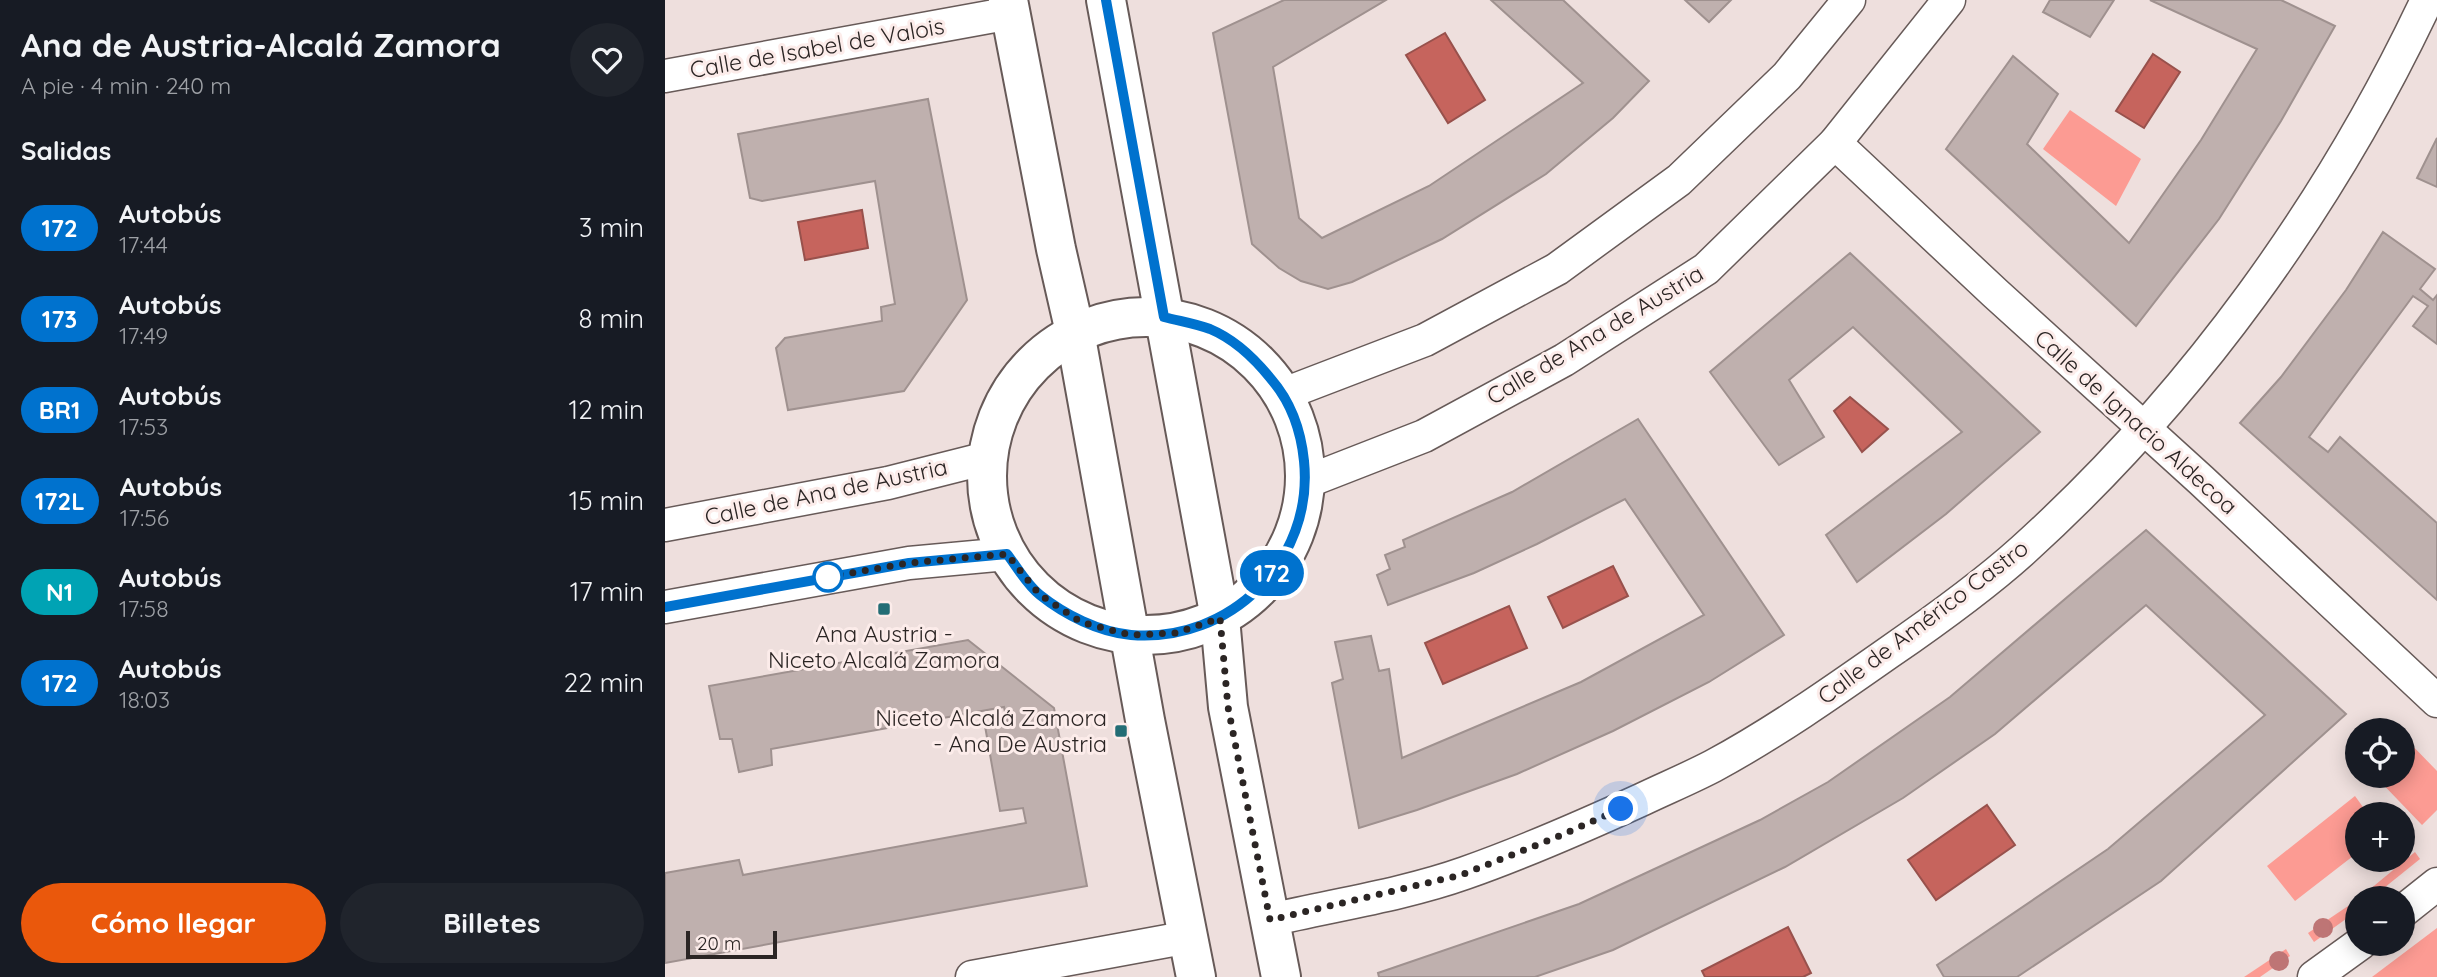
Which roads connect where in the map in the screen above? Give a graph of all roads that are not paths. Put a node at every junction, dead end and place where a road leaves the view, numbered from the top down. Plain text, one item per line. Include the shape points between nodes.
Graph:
1 (1106, 0) edge
2 (1849, 0) edge
3 (1949, 0) edge
4 (2427, 0) edge
5 (1010, 6) edge
6 (665, 76) edge
7 (1835, 143) junction
8 (1164, 317) junction
9 (1075, 332) junction
10 (1284, 394) junction
11 (2144, 429) junction
12 (987, 458) junction
13 (1306, 482) junction
14 (665, 525) edge
15 (1007, 554) junction
16 (665, 607) edge
17 (1220, 618) junction
18 (1130, 635) junction
19 (2437, 701) edge
20 (2437, 884) edge
21 (2415, 901) edge
22 (1270, 920) junction
23 (1189, 937) junction
24 (2345, 955) edge
25 (972, 977) edge
26 (1196, 977) edge
27 (1281, 977) edge
28 (2314, 977) edge

1 - 8 street
2 - 10 street via 1787,76 1679,180 1557,269 1425,340
3 - 7 street, Calle de Ana de Austria
4 - 11 street, Calle de Américo Castro via 2333,176 2266,277
5 - 6 street, Calle de Isabel de Valois
5 - 9 street
7 - 11 street, Calle de Ignacio Aldecoa
7 - 13 street, Calle de Ana de Austria via 1706,269 1564,360 1423,436
8 - 9 street via 1118,318
8 - 10 street via 1212,330 1253,357
8 - 17 street
9 - 12 street via 1041,354 1014,384 996,419
9 - 18 street
10 - 13 street via 1301,437
11 - 19 street, Calle de Ignacio Aldecoa
11 - 22 street, Calle de Américo Castro via 2021,553 1813,705 1712,766 1461,875
12 - 14 street, Calle de Ana de Austria via 888,483
12 - 15 street via 989,508
13 - 17 street via 1299,524 1282,562 1254,594
15 - 16 street via 909,563
15 - 18 street via 1039,594 1081,622
17 - 18 street via 1176,633
17 - 22 street via 1228,707
18 - 23 street
20 - 21 street
22 - 27 street
23 - 25 street
23 - 26 street
24 - 28 street

